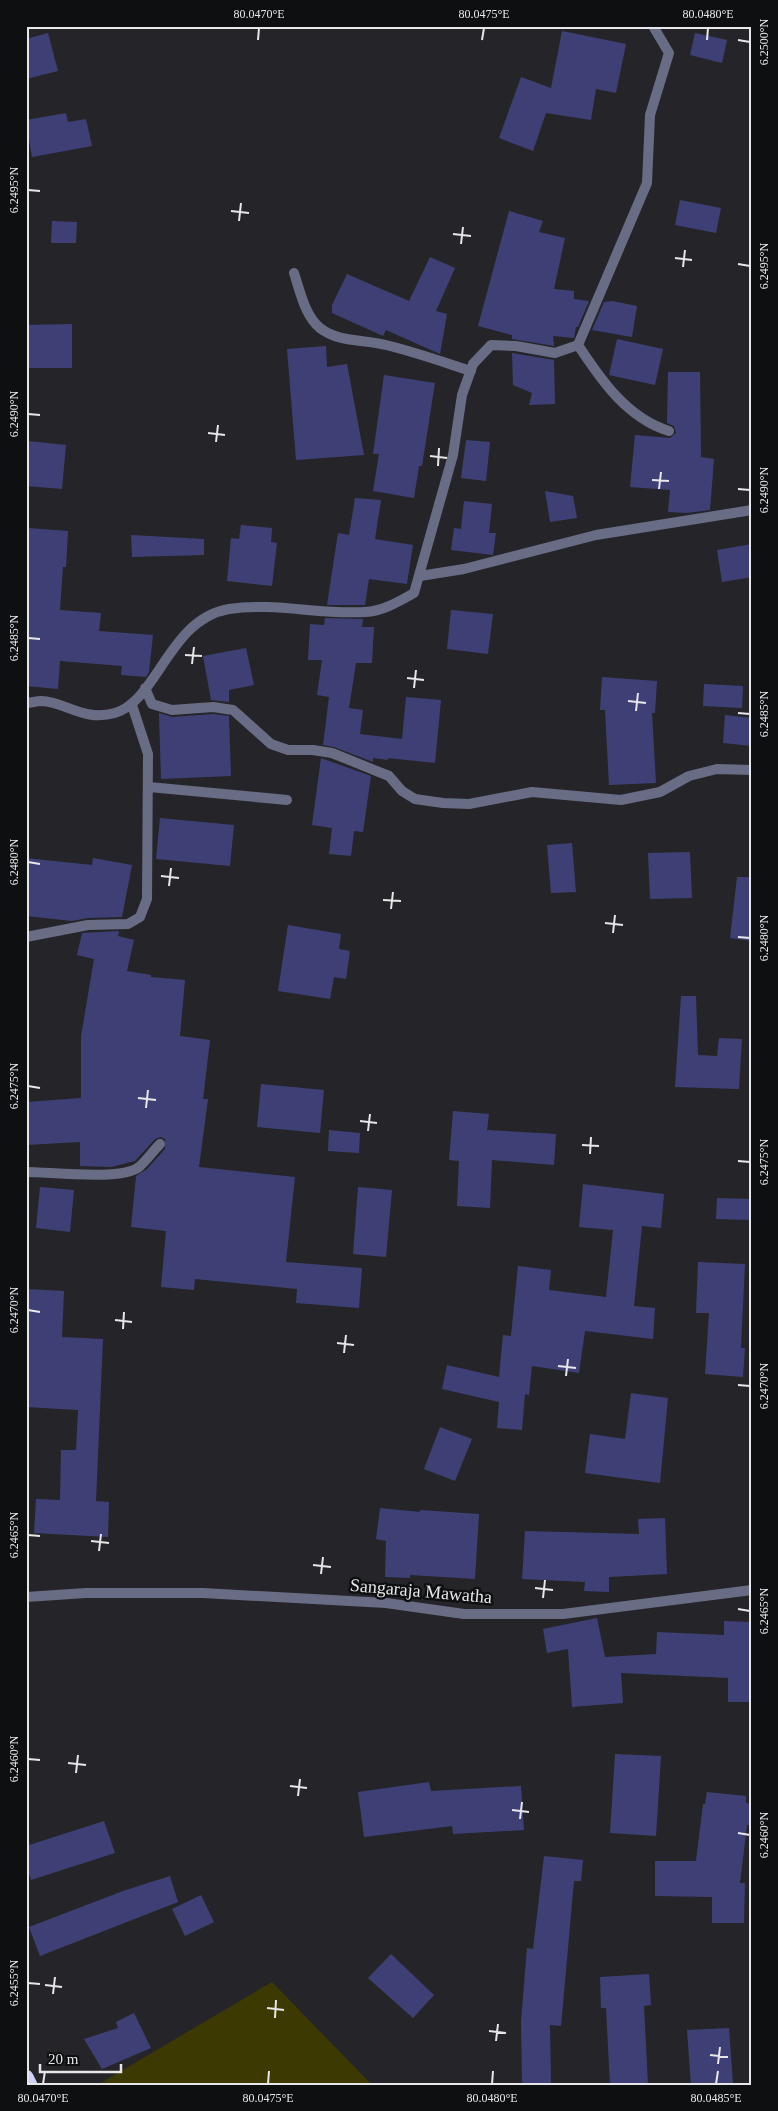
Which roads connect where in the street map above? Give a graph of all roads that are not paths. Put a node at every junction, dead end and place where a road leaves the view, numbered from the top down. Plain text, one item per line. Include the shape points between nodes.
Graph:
1 (653, 26) edge
2 (294, 273) dead end
3 (578, 345) junction
4 (470, 371) junction
5 (669, 431) dead end
6 (752, 510) edge
7 (420, 576) junction
8 (145, 688) junction
9 (26, 703) edge
10 (132, 706) junction
11 (752, 770) edge
12 (149, 787) junction
13 (287, 800) dead end
14 (26, 937) edge
15 (160, 1144) dead end
16 (26, 1172) edge
17 (752, 1590) edge
18 (26, 1597) edge
19 (26, 2077) edge
20 (30, 2085) edge

1 - 3 street via 669,53 650,115 647,183
2 - 4 street via 309,313 328,333 384,344
3 - 4 street via 555,353 491,345
3 - 5 street via 626,406 640,418
4 - 7 street via 462,395 453,455
6 - 7 street via 596,535 464,569
7 - 8 street via 414,594 387,607 365,612 282,607 228,609 203,618 174,647
8 - 10 street
8 - 11 street via 152,704 172,710 213,707 232,710 271,744 288,750 332,754 389,776 402,791 415,798 443,803 469,804 532,792 621,800 660,792 689,776 717,769
9 - 10 street via 42,701 87,715 114,713
10 - 12 street via 148,754
12 - 13 street
12 - 14 street via 147,899 140,918 128,924 88,925
15 - 16 street via 138,1167 124,1173
17 - 18 street, Sangaraja Mawatha via 563,1614 464,1614 386,1603 203,1592
19 - 20 highway

